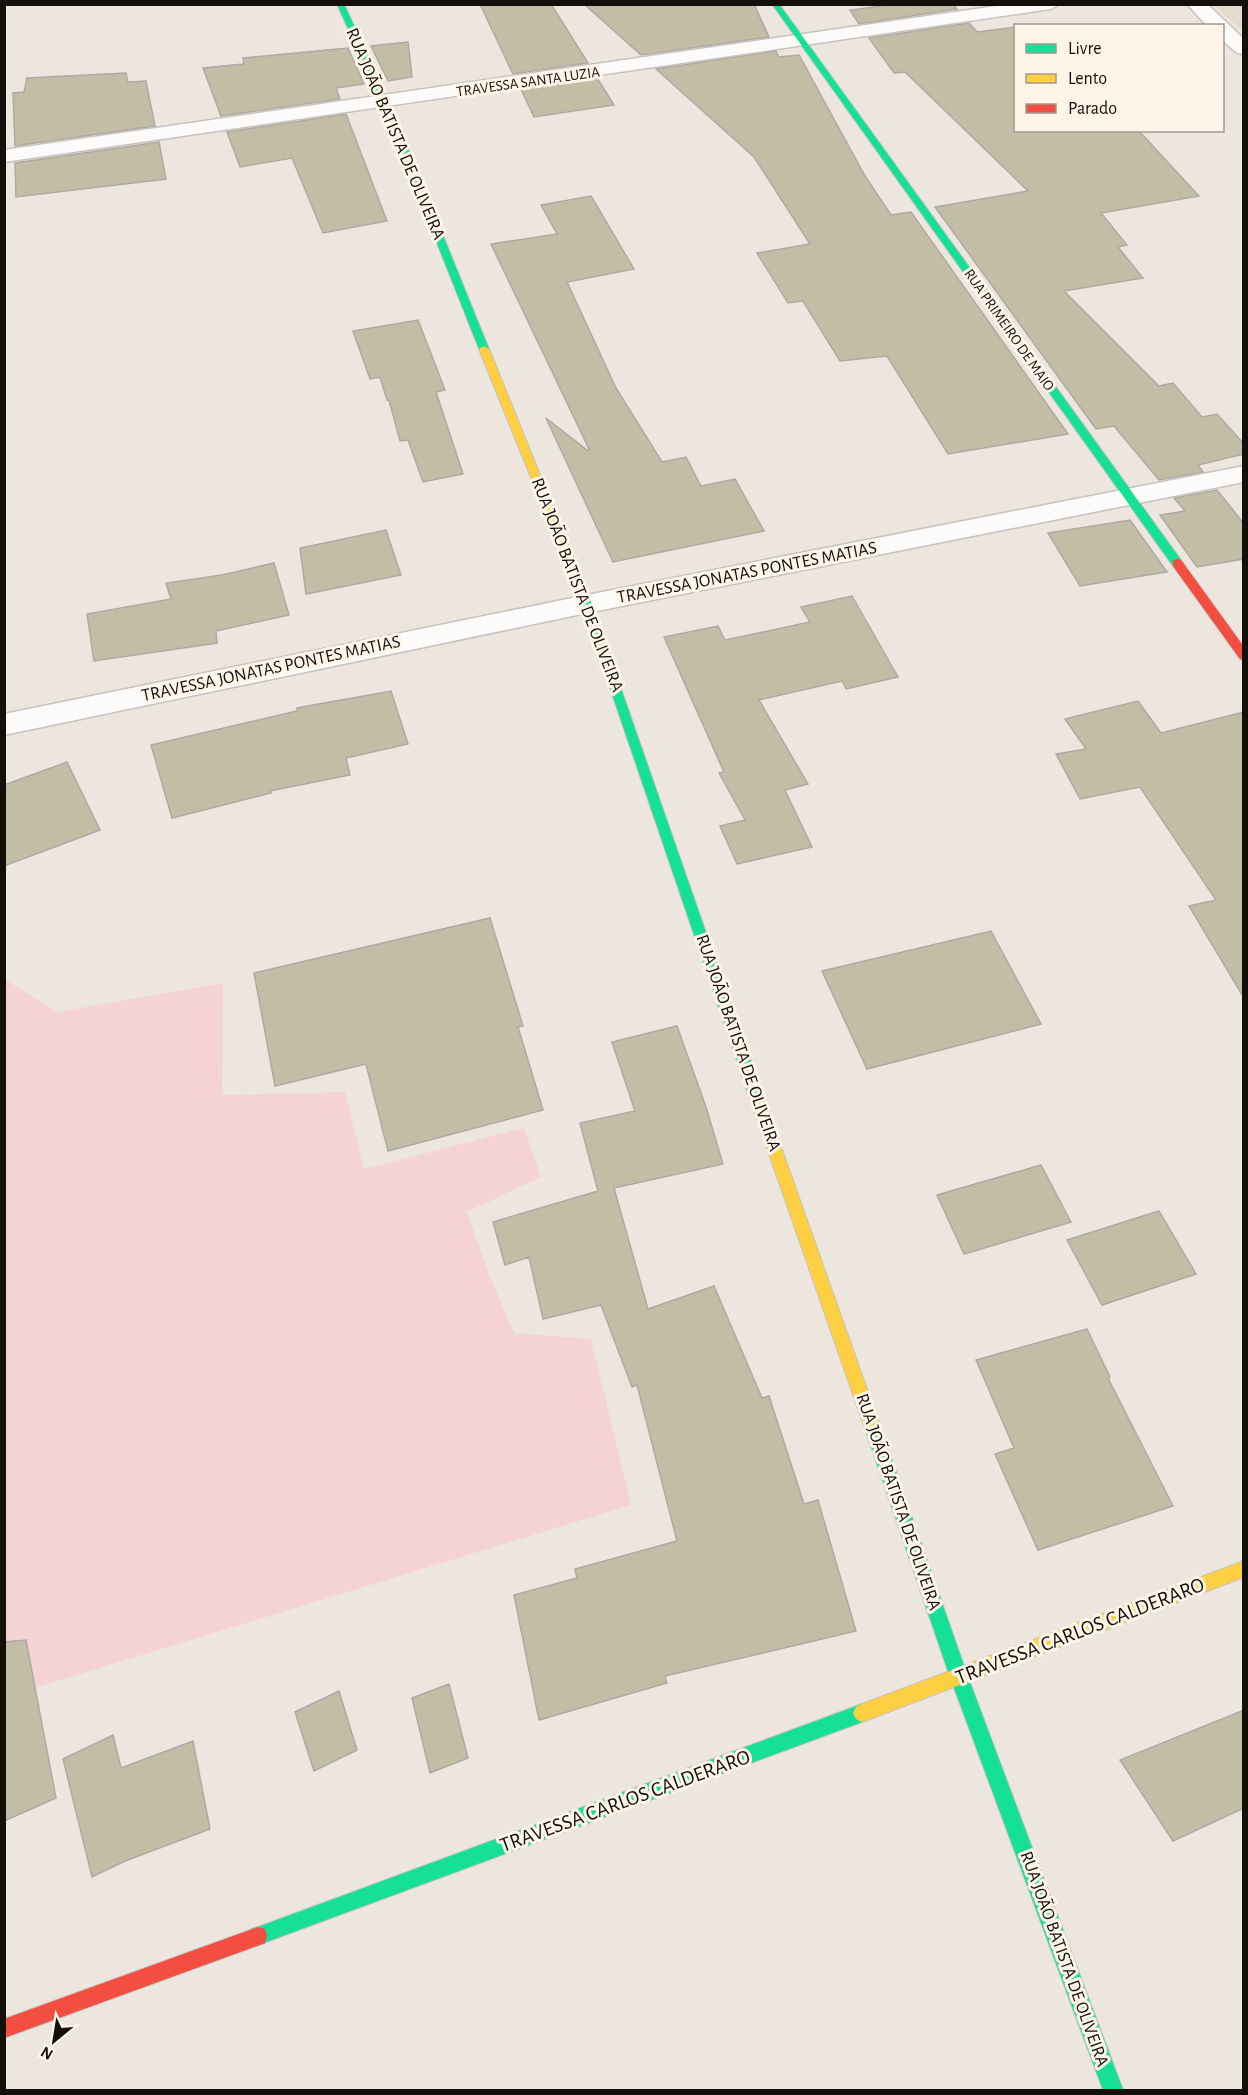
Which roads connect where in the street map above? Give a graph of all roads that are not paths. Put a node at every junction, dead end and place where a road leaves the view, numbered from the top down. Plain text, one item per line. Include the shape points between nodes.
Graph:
1 (340, 4) edge
2 (775, 4) edge
3 (1051, 4) edge
4 (1196, 4) edge
5 (1216, 24) edge
6 (1224, 32) edge
7 (803, 42) junction
8 (1244, 49) edge
9 (385, 102) junction
10 (4, 156) edge
11 (1244, 474) edge
12 (1129, 498) junction
13 (587, 604) junction
14 (1244, 656) edge
15 (4, 725) edge
16 (1244, 1569) edge
17 (959, 1677) junction
18 (4, 2029) edge
19 (1113, 2091) edge

1 - 9 street, RUA JOÃO BATISTA DE OLIVEIRA
2 - 7 street, RUA PRIMEIRO DE MAIO
3 - 7 street, TRAVESSA SANTA LUZIA
4 - 5 street
6 - 8 street
7 - 9 street, TRAVESSA SANTA LUZIA
7 - 12 street, RUA PRIMEIRO DE MAIO
9 - 10 street, TRAVESSA SANTA LUZIA
9 - 13 street, RUA JOÃO BATISTA DE OLIVEIRA
11 - 12 street, TRAVESSA JONATAS PONTES MATIAS
12 - 13 street, TRAVESSA JONATAS PONTES MATIAS
12 - 14 street, RUA PRIMEIRO DE MAIO
13 - 15 street, TRAVESSA JONATAS PONTES MATIAS
13 - 17 street, RUA JOÃO BATISTA DE OLIVEIRA
16 - 17 street, TRAVESSA CARLOS CALDERARO
17 - 18 street, TRAVESSA CARLOS CALDERARO
17 - 19 street, RUA JOÃO BATISTA DE OLIVEIRA

